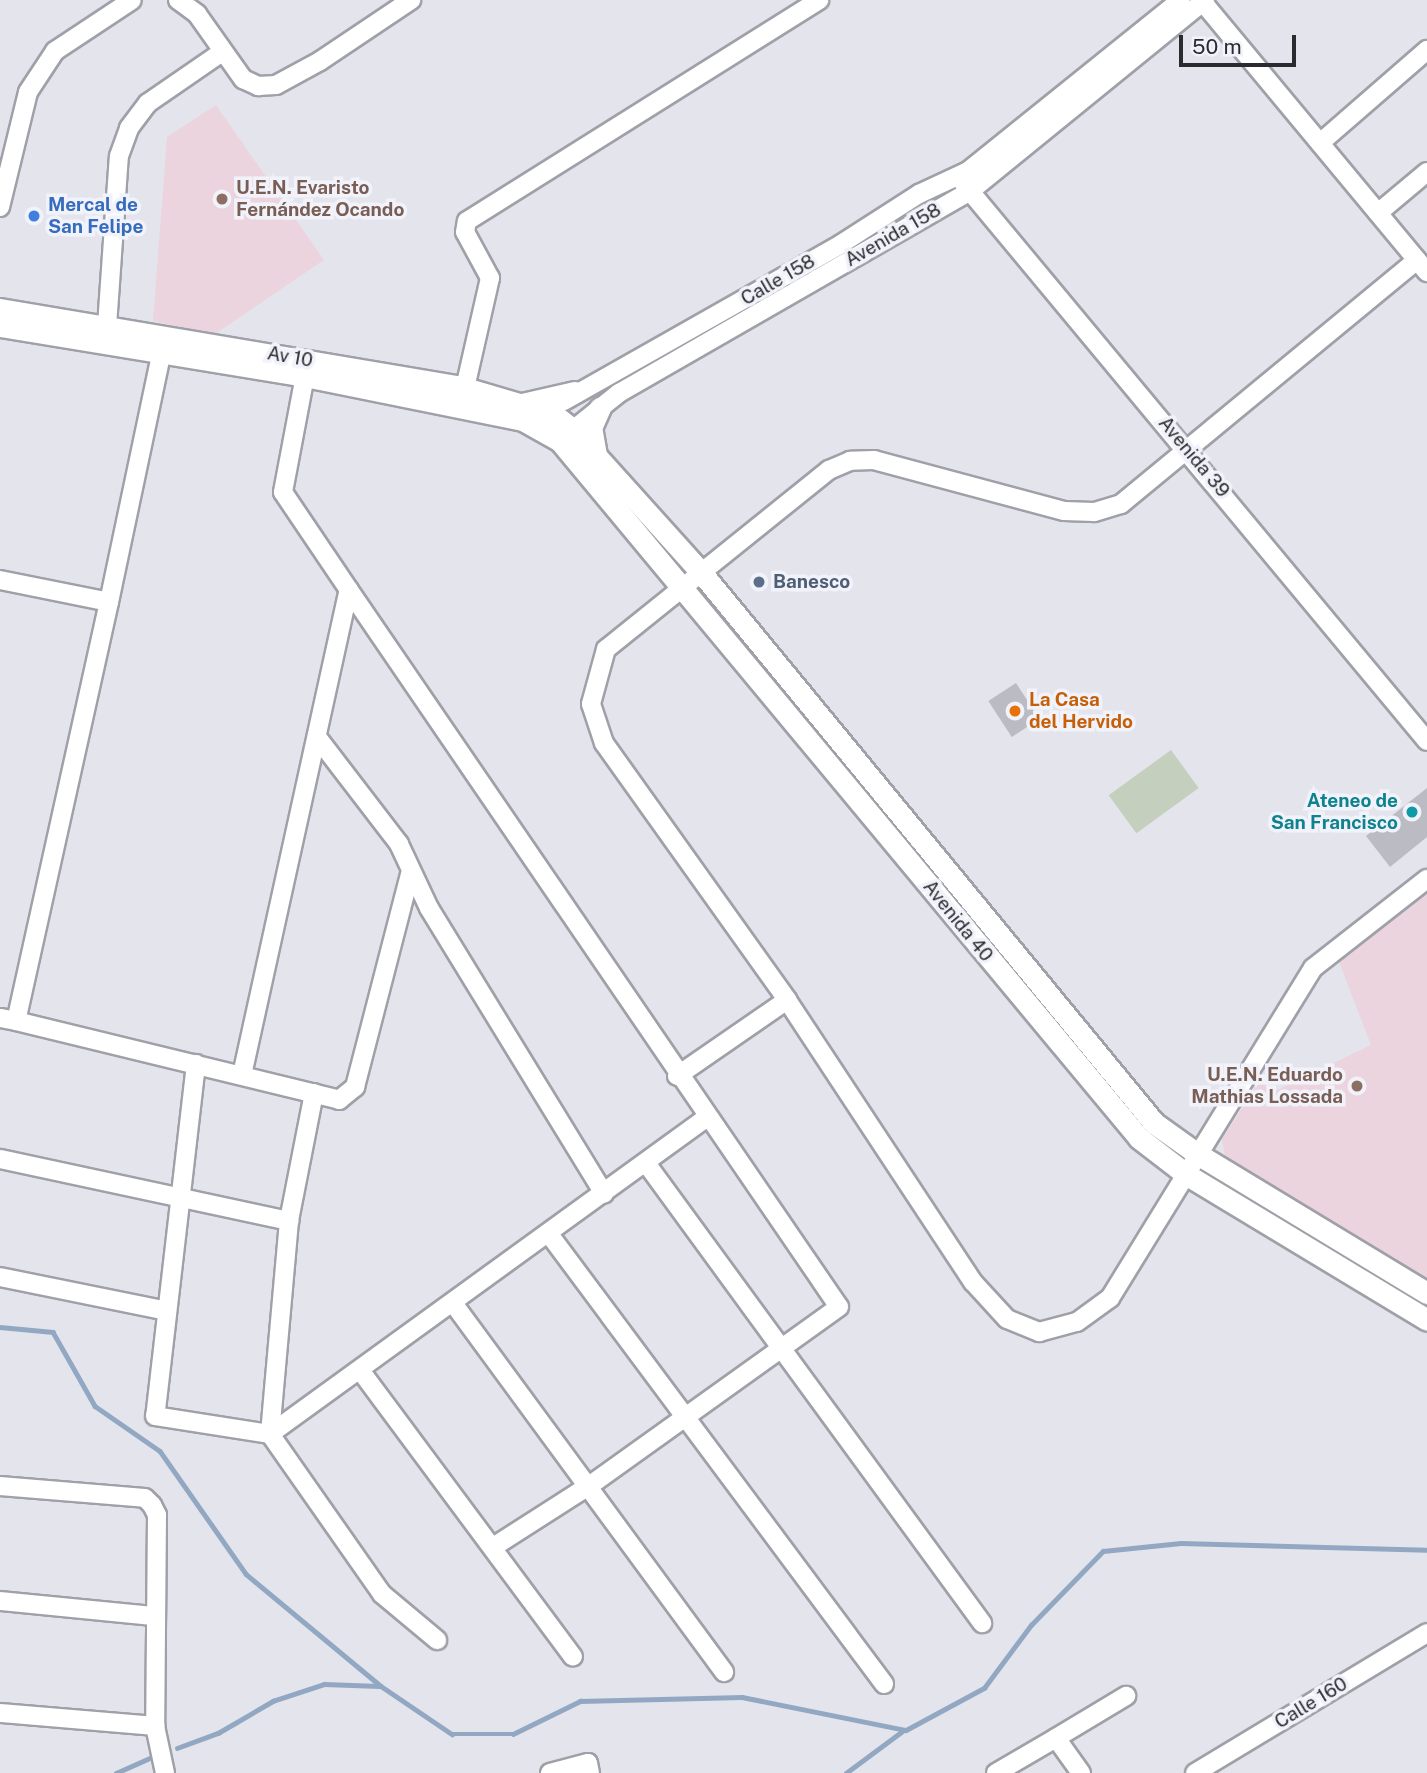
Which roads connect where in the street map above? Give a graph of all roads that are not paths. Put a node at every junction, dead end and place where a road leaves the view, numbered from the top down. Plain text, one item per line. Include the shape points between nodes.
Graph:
1 (132, 0) edge
2 (178, 0) edge
3 (411, 0) edge
4 (819, 0) edge
5 (1181, 0) edge
6 (1203, 1) edge
7 (1427, 50) edge
8 (222, 52) junction
9 (1102, 73) junction
10 (1063, 105) junction
11 (1320, 143) junction
12 (1427, 172) edge
13 (958, 176) junction
14 (970, 191) junction
15 (0, 207) edge
16 (1378, 213) junction
17 (846, 251) junction
18 (1422, 266) edge
19 (748, 307) junction
20 (0, 309) edge
21 (0, 326) edge
22 (107, 326) junction
23 (669, 340) junction
24 (164, 343) junction
25 (681, 357) junction
26 (305, 376) junction
27 (465, 388) junction
28 (575, 393) junction
29 (519, 404) junction
30 (600, 408) junction
31 (557, 429) junction
32 (1189, 451) junction
33 (596, 455) junction
34 (700, 571) junction
35 (0, 580) edge
36 (681, 585) junction
37 (349, 590) junction
38 (109, 602) junction
39 (317, 737) junction
40 (1427, 741) edge
41 (410, 874) junction
42 (1427, 879) edge
43 (787, 1000) junction
44 (8, 1019) edge
45 (196, 1064) junction
46 (242, 1075) junction
47 (677, 1076) junction
48 (314, 1093) junction
49 (706, 1118) junction
50 (1199, 1155) junction
51 (0, 1159) edge
52 (646, 1163) junction
53 (1187, 1175) junction
54 (604, 1194) junction
55 (178, 1199) junction
56 (289, 1221) junction
57 (549, 1234) junction
58 (0, 1276) edge
59 (1427, 1293) edge
60 (453, 1303) junction
61 (167, 1311) junction
62 (1427, 1320) edge
63 (781, 1348) junction
64 (360, 1370) junction
65 (686, 1416) junction
66 (270, 1434) junction
67 (590, 1485) junction
68 (0, 1486) edge
69 (493, 1547) junction
70 (0, 1601) edge
71 (155, 1616) junction
72 (982, 1623) dead end
73 (1427, 1633) edge
74 (437, 1640) dead end
75 (573, 1657) dead end
76 (724, 1672) dead end
77 (884, 1684) dead end
78 (1126, 1696) dead end
79 (0, 1713) edge
80 (155, 1726) junction
81 (1056, 1738) junction
82 (165, 1773) edge
83 (550, 1773) edge
84 (590, 1773) edge
85 (996, 1773) edge
86 (1081, 1773) edge
87 (1195, 1773) edge

1 - 15 street via 55,51 28,92
2 - 8 street via 197,14
3 - 8 street via 276,85 258,86 243,79
4 - 27 street via 467,221 465,232 491,278
5 - 9 street, Calle 158
6 - 9 street
6 - 11 street
7 - 11 street
8 - 22 street via 148,103 129,128 119,156
9 - 10 street, Calle 158
10 - 13 street, Calle 158
10 - 14 street, Avenida 158
11 - 16 street
12 - 16 street
13 - 14 street, Avenida 39
13 - 17 street, Calle 158 via 919,194
14 - 17 street, Avenida 158
14 - 32 street, Avenida 39
16 - 18 street
17 - 19 street, Calle 158
18 - 32 street
19 - 23 street, Calle 158
19 - 25 street
20 - 22 street, Av 10
21 - 24 street
22 - 24 street, Av 10
23 - 25 street
23 - 28 street, Calle 158
24 - 26 street
24 - 27 street, Av 10
24 - 38 street
25 - 30 street
26 - 31 street
26 - 37 street via 283,492
27 - 29 street, Av 10
28 - 29 street
28 - 31 street, Calle 158
29 - 31 street, Av 10
30 - 31 street
30 - 33 street via 591,428
31 - 33 street, Avenida 40
31 - 36 street, Avenida 40
32 - 34 street via 1121,504 1094,512 1064,511 908,467 850,461 829,470
32 - 40 street, Avenida 39
33 - 34 street, Avenida 40
34 - 36 street
34 - 50 street, Avenida 40 via 1127,1095 1154,1123
35 - 38 street
36 - 43 street via 606,649 590,704 596,724
36 - 53 street, Avenida 40 via 1117,1114
37 - 39 street
37 - 47 street
38 - 44 street
39 - 41 street via 378,811 399,844
39 - 46 street
41 - 48 street via 355,1087 339,1100
41 - 54 street
42 - 50 street via 1313,968
43 - 47 street
43 - 53 street via 973,1282 1007,1319 1039,1332 1077,1322 1110,1298
44 - 45 street
45 - 46 street
45 - 55 street
46 - 48 street
47 - 49 street
48 - 56 street
49 - 52 street
49 - 63 street via 839,1307
50 - 53 street
50 - 59 street, Avenida 40
51 - 55 street
52 - 54 street
52 - 63 street
53 - 62 street, Avenida 40
54 - 57 street
55 - 56 street
55 - 61 street
56 - 66 street
57 - 60 street
57 - 65 street
58 - 61 street
60 - 64 street
60 - 67 street
61 - 66 street via 155,1416
63 - 65 street
63 - 72 street
64 - 66 street
64 - 69 street
65 - 67 street
65 - 77 street
66 - 74 street via 382,1594
67 - 69 street
67 - 76 street
68 - 71 street via 145,1498 157,1515
69 - 75 street
70 - 71 street
71 - 80 street
73 - 87 street, Calle 160
78 - 81 street
79 - 80 street
80 - 82 street
81 - 85 street
81 - 86 street
83 - 84 street via 588,1763

